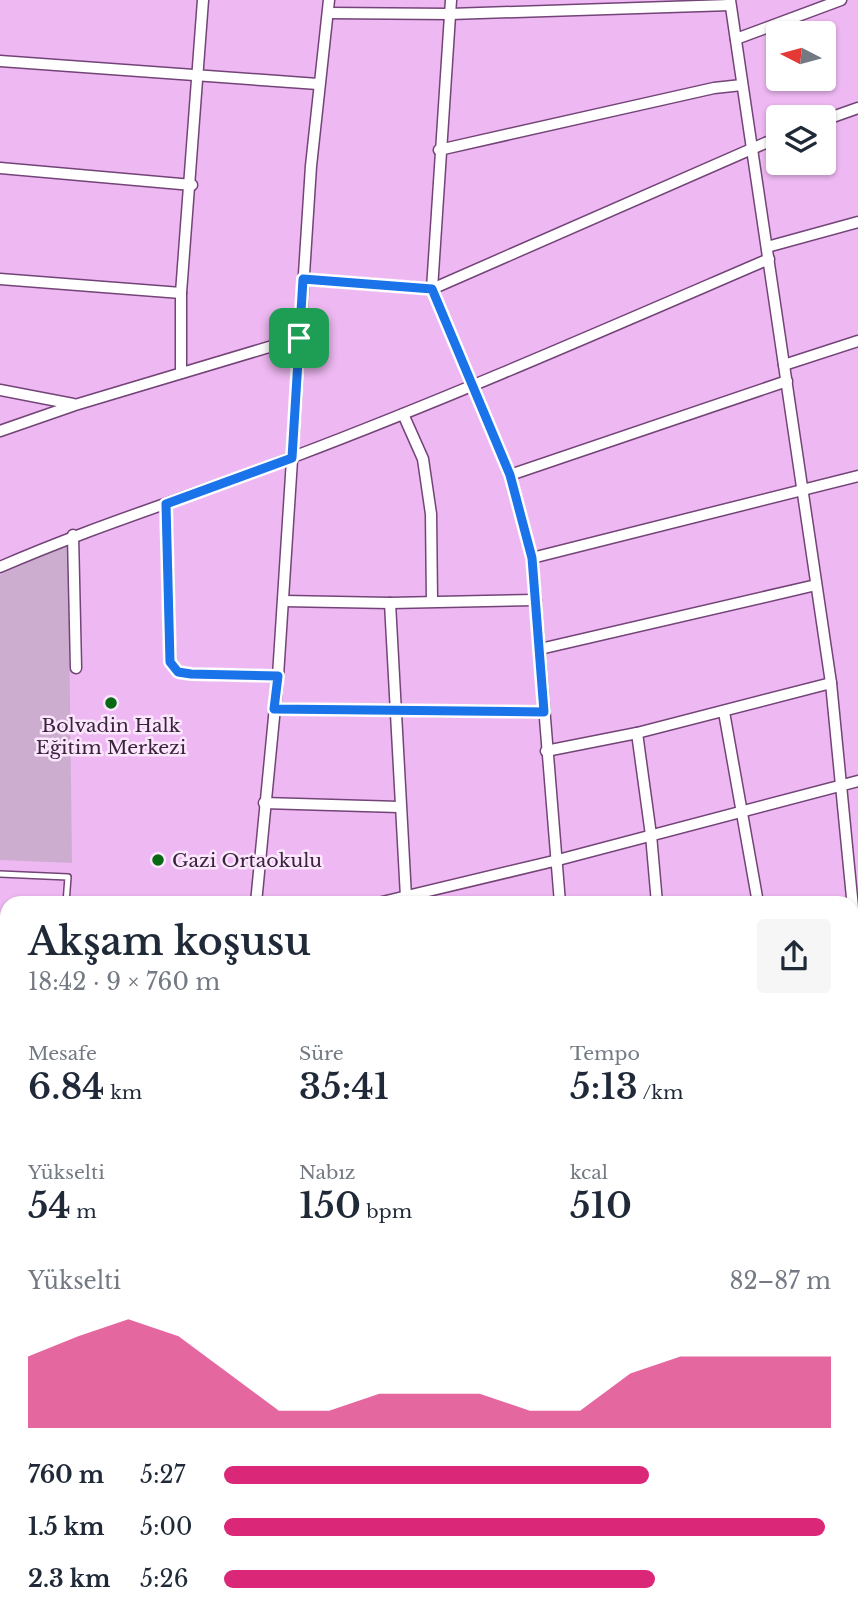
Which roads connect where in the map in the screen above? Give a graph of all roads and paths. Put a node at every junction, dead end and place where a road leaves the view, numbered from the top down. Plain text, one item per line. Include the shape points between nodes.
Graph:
1 (203, 0) edge
2 (329, 0) edge
3 (451, 0) edge
4 (841, 0) edge
5 (730, 2) edge
6 (328, 13) junction
7 (450, 14) junction
8 (736, 39) junction
9 (0, 61) edge
10 (199, 75) junction
11 (318, 84) junction
12 (742, 85) junction
13 (858, 108) edge
14 (836, 116) edge
15 (766, 142) edge
16 (753, 146) junction
17 (439, 150) junction
18 (0, 168) edge
19 (192, 185) junction
20 (858, 222) edge
21 (768, 253) junction
22 (0, 279) edge
23 (303, 279) junction
24 (432, 289) junction
25 (181, 293) junction
26 (299, 338) junction
27 (858, 341) edge
28 (784, 365) junction
29 (181, 373) junction
30 (787, 381) junction
31 (472, 387) junction
32 (0, 390) edge
33 (75, 405) junction
34 (403, 414) junction
35 (0, 431) edge
36 (292, 458) junction
37 (510, 475) junction
38 (858, 476) edge
39 (802, 490) junction
40 (166, 504) junction
41 (73, 535) junction
42 (532, 558) junction
43 (0, 567) edge
44 (816, 585) junction
45 (536, 600) junction
46 (284, 601) junction
47 (432, 601) junction
48 (390, 603) junction
49 (540, 649) junction
50 (76, 668) dead end
51 (278, 676) junction
52 (831, 683) junction
53 (274, 709) junction
54 (395, 711) junction
55 (544, 712) junction
56 (724, 712) junction
57 (637, 733) junction
58 (547, 751) junction
59 (858, 781) edge
60 (842, 785) junction
61 (264, 803) junction
62 (400, 807) junction
63 (741, 812) junction
64 (651, 835) junction
65 (558, 860) junction
66 (0, 874) edge
67 (67, 896) edge
68 (257, 896) edge
69 (406, 896) edge
70 (410, 896) edge
71 (560, 896) edge
72 (656, 896) edge
73 (757, 896) edge
74 (853, 896) edge

1 - 10 street
2 - 6 street
3 - 7 street
4 - 8 street
5 - 7 street
5 - 8 street
6 - 7 street
6 - 11 street
7 - 17 street
8 - 12 street
9 - 10 street
10 - 11 street
10 - 19 street
11 - 23 street
12 - 16 street
12 - 17 street
13 - 14 street
15 - 16 street
16 - 21 street
16 - 24 street
17 - 24 street
18 - 19 street
19 - 25 street
20 - 21 street
21 - 28 street
21 - 31 street
22 - 25 street
23 - 24 street
23 - 26 street
24 - 31 street
25 - 29 street
26 - 29 street
26 - 36 street
27 - 28 street
28 - 30 street
29 - 33 street
30 - 37 street
30 - 39 street
31 - 34 street
31 - 37 street
32 - 33 street
33 - 35 street
34 - 36 street
34 - 47 street via 426,475 432,514
36 - 40 street
36 - 46 street
37 - 42 street
38 - 39 street
39 - 42 street
39 - 44 street
40 - 41 street
40 - 51 street via 170,662 178,672 191,674
41 - 43 street
41 - 50 street
42 - 45 street
44 - 49 street
44 - 52 street
45 - 47 street
45 - 49 street
46 - 48 street
46 - 51 street
47 - 48 street
48 - 54 street
49 - 55 street
51 - 53 street
52 - 56 street
52 - 60 street
53 - 54 street
53 - 61 street
54 - 55 street
54 - 62 street
55 - 58 street
56 - 57 street
56 - 63 street
57 - 58 street
57 - 64 street
58 - 65 street
59 - 60 street
60 - 63 street
60 - 74 street
61 - 62 street
61 - 68 street
62 - 69 street
63 - 64 street
63 - 73 street
64 - 65 street
64 - 72 street
65 - 70 street
65 - 71 street
66 - 67 lane via 68,877

